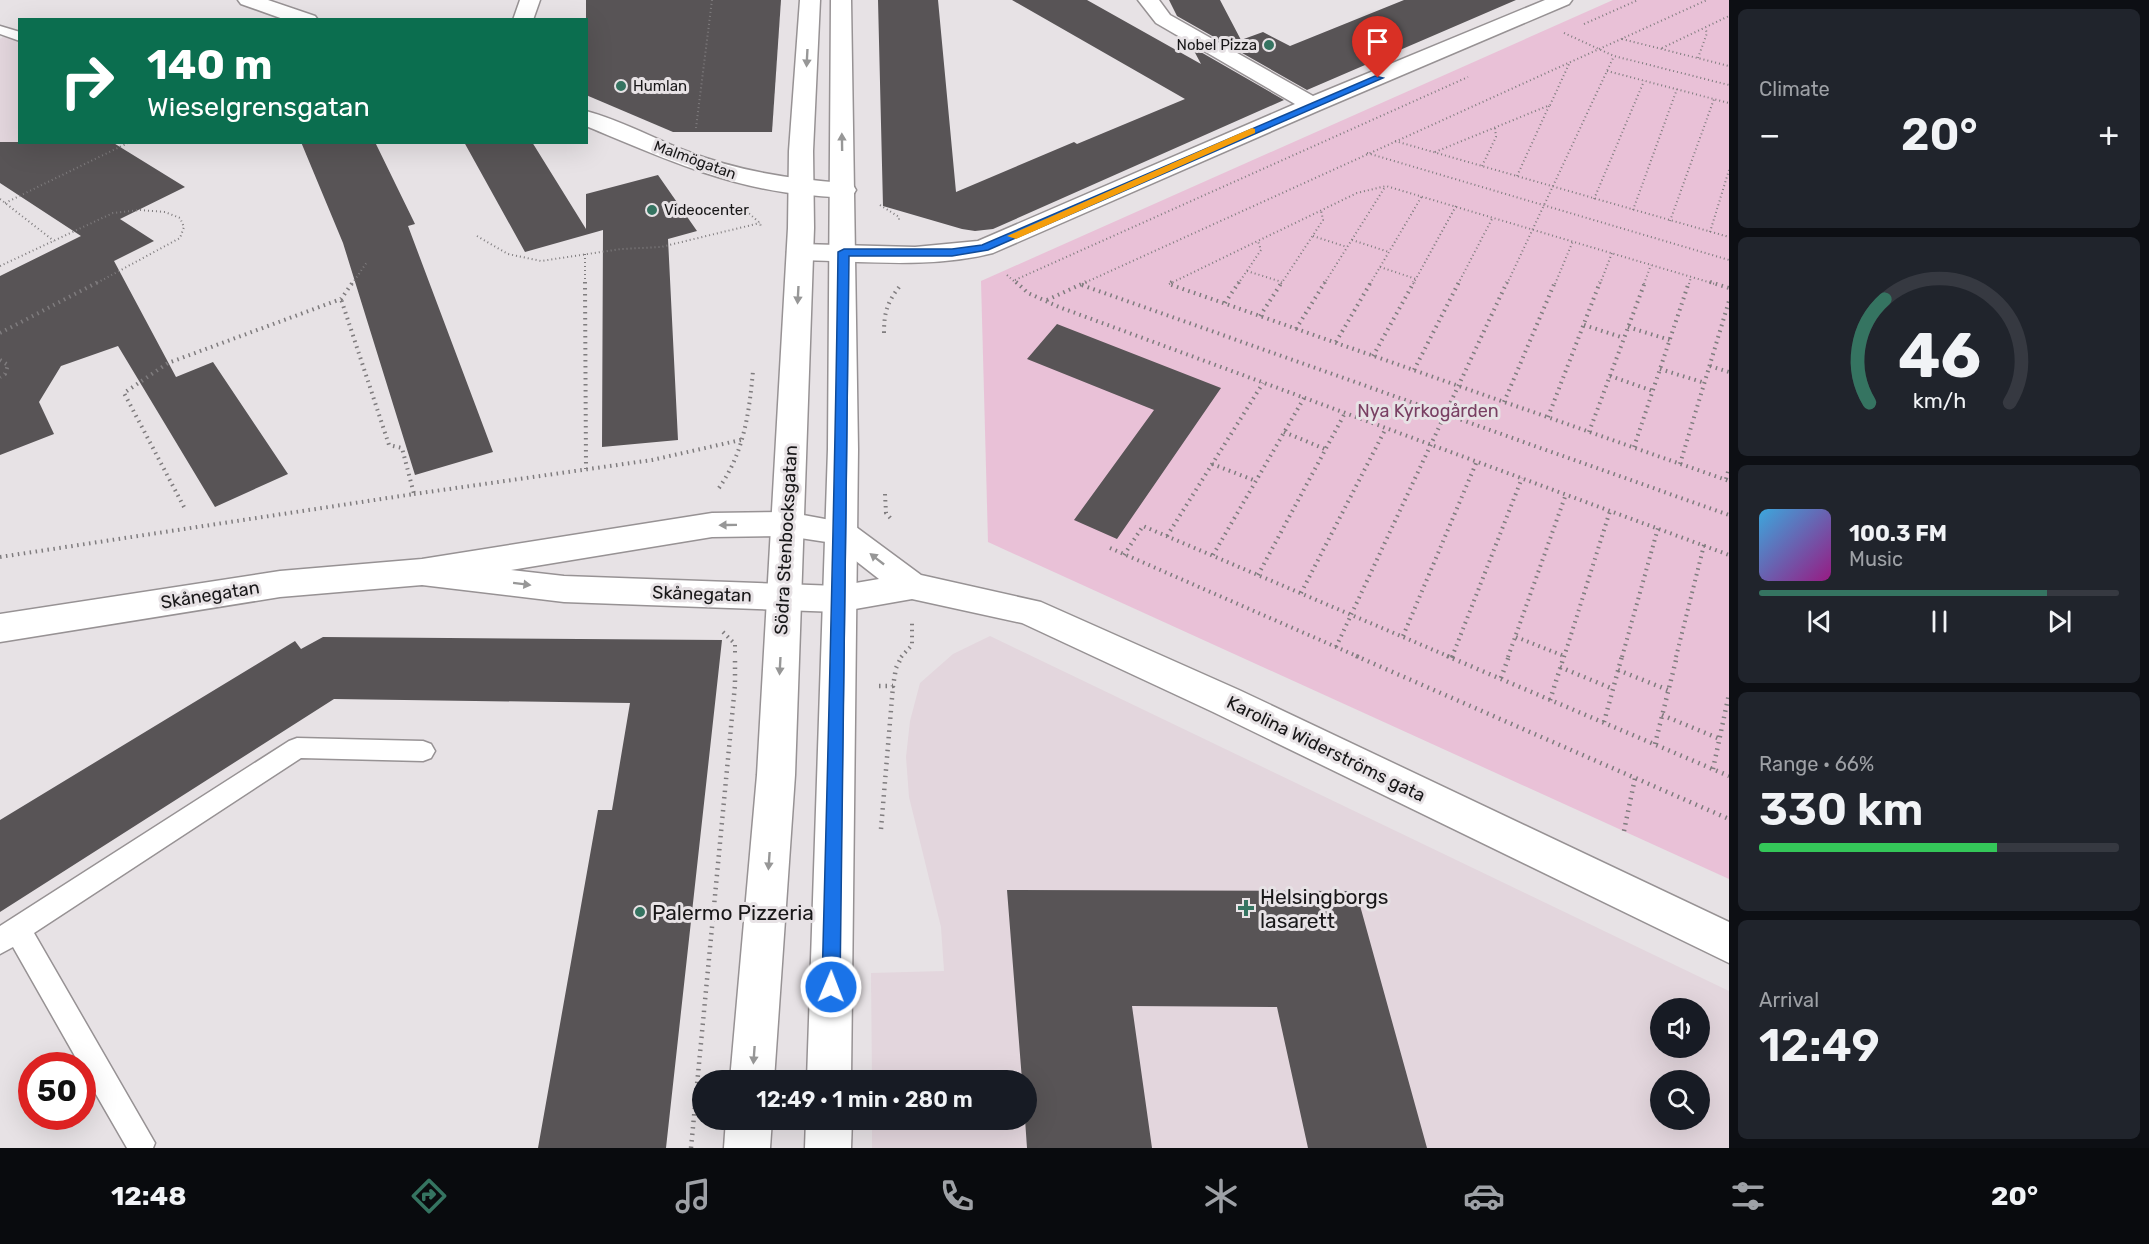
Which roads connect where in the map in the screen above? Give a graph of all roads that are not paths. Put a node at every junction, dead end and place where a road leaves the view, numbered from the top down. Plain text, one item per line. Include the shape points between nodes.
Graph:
1 (248, 0) edge
2 (530, 0) edge
3 (810, 0) edge
4 (841, 0) edge
5 (1148, 0) edge
6 (1562, 0) edge
7 (302, 18) edge
8 (524, 18) edge
9 (0, 30) edge
10 (18, 36) edge
11 (1312, 105) junction
12 (588, 119) edge
13 (802, 188) junction
14 (844, 190) junction
15 (800, 252) junction
16 (844, 252) junction
17 (787, 524) junction
18 (841, 532) junction
19 (422, 572) junction
20 (912, 586) junction
21 (783, 597) junction
22 (838, 599) junction
23 (0, 628) edge
24 (423, 751) dead end
25 (9, 935) edge
26 (1729, 943) edge
27 (753, 1070) edge
28 (829, 1070) edge
29 (748, 1130) edge
30 (829, 1130) edge
31 (140, 1143) dead end
32 (747, 1148) edge
33 (828, 1148) edge

1 - 7 street
2 - 8 street
3 -> 13 street, Södra Stenbocksgatan
14 -> 4 street
5 - 11 street via 1163,19
6 - 11 street
9 - 10 lane
11 - 16 street via 977,249 901,254
12 - 13 street, Malmögatan via 735,176
13 - 14 street, Malmögatan
13 - 15 street, Södra Stenbocksgatan
14 - 16 street
15 - 16 street
15 -> 17 street, Södra Stenbocksgatan
16 - 18 street
17 - 18 street, Skånegatan
17 -> 19 street, Skånegatan via 712,525
17 - 21 street, Södra Stenbocksgatan
20 -> 18 street
18 - 22 street
19 -> 21 street, Skånegatan via 564,588
19 - 23 street, Skånegatan via 280,584
20 - 22 street, Skånegatan
20 - 26 street, Karolina Widerströms gata via 1029,611 1237,706
21 - 22 street, Skånegatan
21 -> 27 street, Södra Stenbocksgatan via 776,775
22 - 28 street
24 - 25 lane via 297,748
25 - 31 lane
29 - 32 street
30 - 33 street

